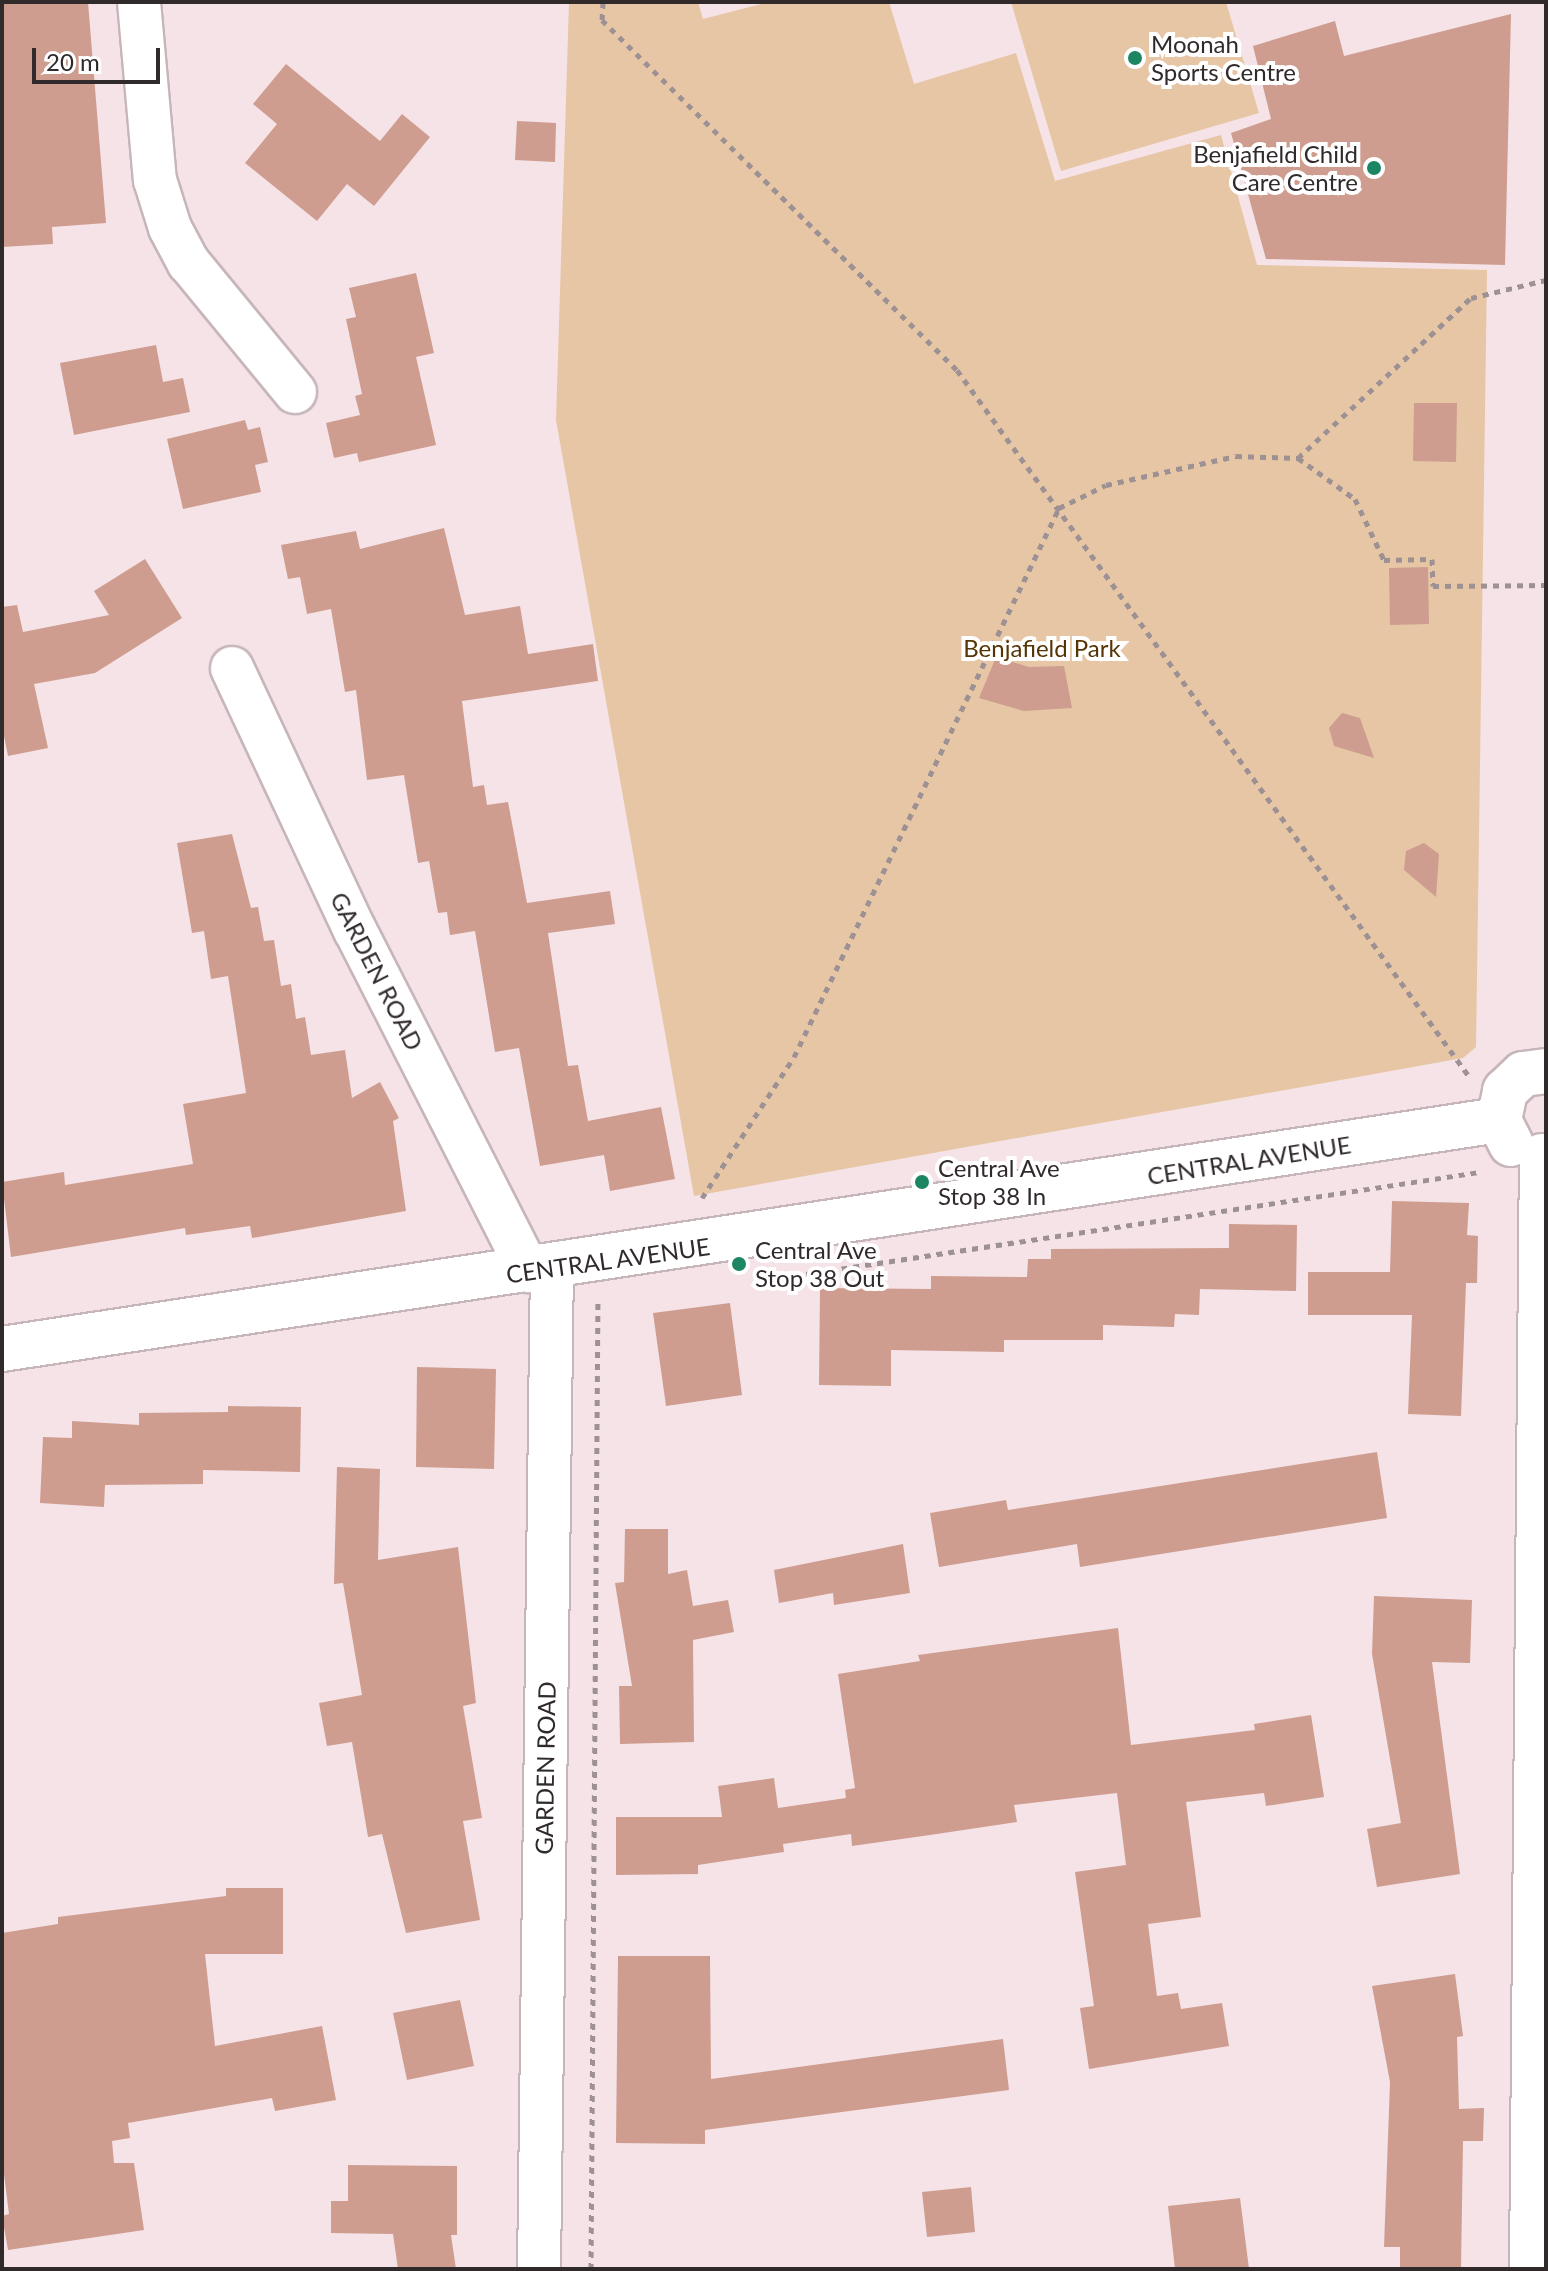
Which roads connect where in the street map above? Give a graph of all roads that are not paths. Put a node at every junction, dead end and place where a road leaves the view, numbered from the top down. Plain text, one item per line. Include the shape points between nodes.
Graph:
1 (139, 2) edge
2 (295, 392) dead end
3 (232, 668) dead end
4 (1546, 1071) edge
5 (1502, 1105) junction
6 (1543, 1158) edge
7 (540, 1269) junction
8 (2, 1349) edge
9 (539, 2269) edge
10 (1532, 2269) edge

1 - 2 street via 155,180 170,228 189,263
3 - 7 street, GARDEN ROAD via 355,930
4 - 5 street via 1523,1074
5 - 6 street via 1518,1150
5 - 7 street, CENTRAL AVENUE via 697,1247
6 - 10 street
7 - 8 street, CENTRAL AVENUE
7 - 9 street, GARDEN ROAD via 551,1313

